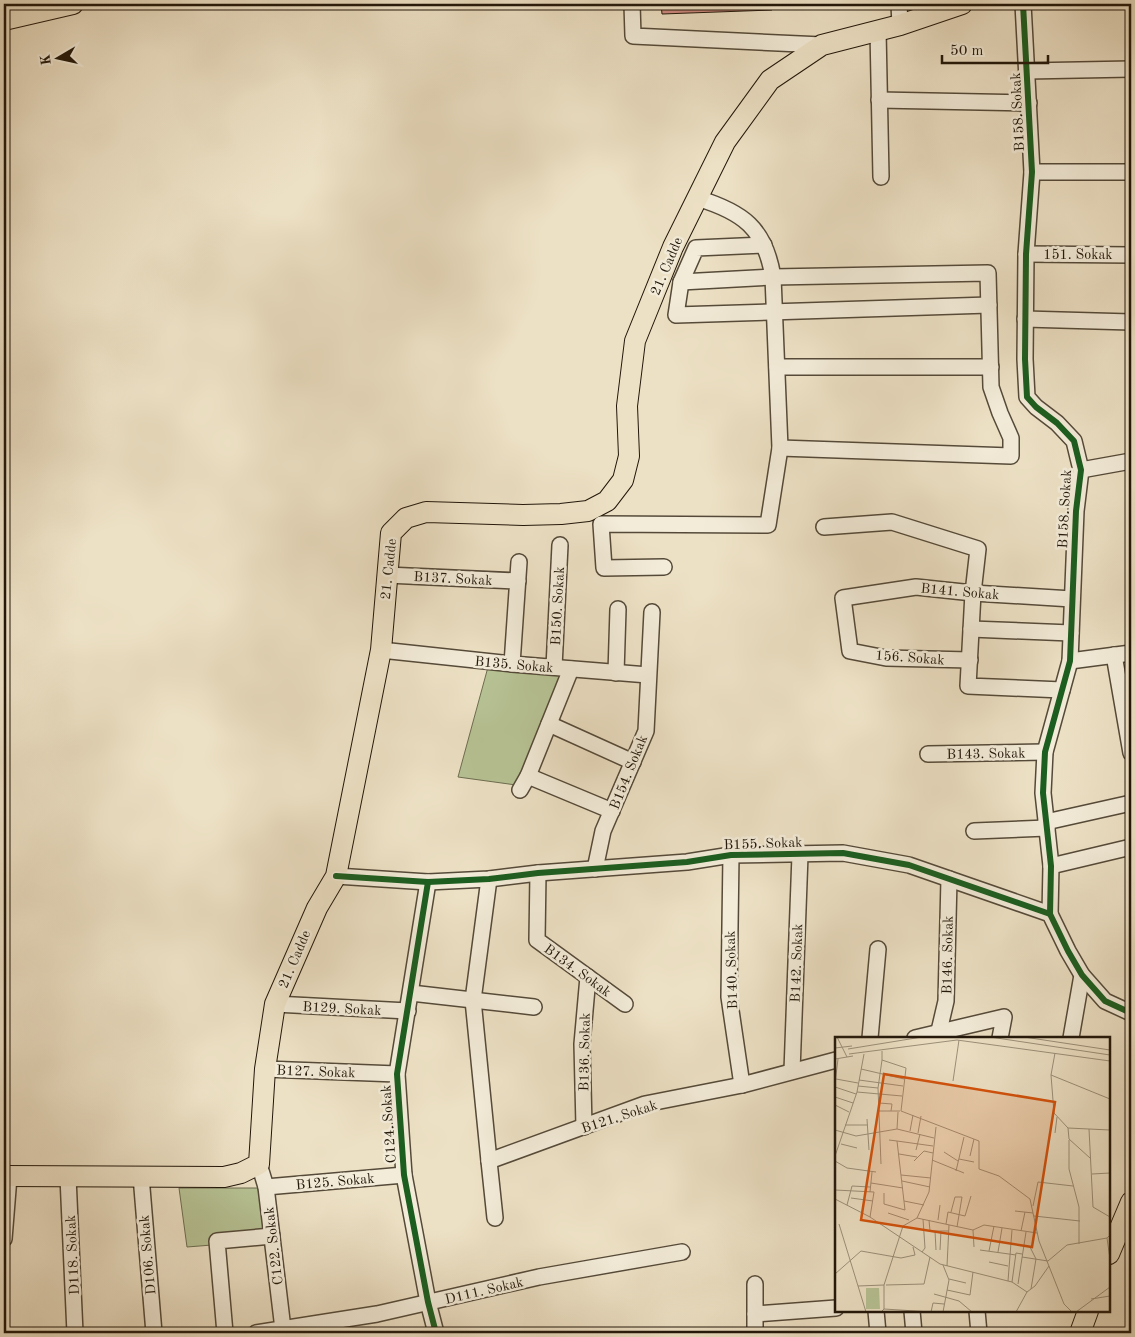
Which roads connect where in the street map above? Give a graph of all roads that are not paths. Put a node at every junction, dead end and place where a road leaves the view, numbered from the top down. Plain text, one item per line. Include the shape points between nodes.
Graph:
1 (74, 4) edge
2 (632, 4) edge
3 (898, 4) edge
4 (962, 4) edge
5 (1023, 4) edge
6 (4, 20) edge
7 (900, 25) junction
8 (878, 31) junction
9 (822, 45) junction
10 (1131, 69) edge
11 (1027, 71) junction
12 (879, 100) junction
13 (1029, 103) junction
14 (1032, 172) junction
15 (1131, 172) edge
16 (881, 177) dead end
17 (697, 198) junction
18 (764, 245) junction
19 (1026, 254) junction
20 (1131, 254) edge
21 (773, 276) junction
22 (681, 282) junction
23 (988, 305) junction
24 (775, 312) junction
25 (1025, 319) junction
26 (1131, 322) edge
27 (777, 367) junction
28 (991, 367) junction
29 (780, 448) junction
30 (1131, 461) edge
31 (1080, 470) junction
32 (824, 526) dead end
33 (560, 544) dead end
34 (519, 562) dead end
35 (664, 567) dead end
36 (387, 575) junction
37 (518, 581) junction
38 (973, 593) junction
39 (1072, 600) junction
40 (618, 609) dead end
41 (652, 612) dead end
42 (971, 628) junction
43 (1071, 633) junction
44 (381, 650) junction
45 (850, 652) joint
46 (1131, 653) edge
47 (1114, 655) junction
48 (970, 660) junction
49 (1070, 661) junction
50 (512, 664) junction
51 (554, 667) junction
52 (571, 669) junction
53 (616, 673) junction
54 (648, 675) junction
55 (1062, 690) junction
56 (1128, 711) edge
57 (549, 724) junction
58 (1044, 752) junction
59 (1131, 753) edge
60 (928, 754) dead end
61 (633, 762) junction
62 (528, 776) junction
63 (520, 790) dead end
64 (1131, 803) edge
65 (612, 811) junction
66 (1046, 825) junction
67 (974, 831) dead end
68 (1131, 848) edge
69 (800, 854) junction
70 (731, 855) junction
71 (1051, 866) junction
72 (595, 869) junction
73 (538, 873) junction
74 (336, 876) junction
75 (489, 879) junction
76 (949, 879) junction
77 (428, 882) junction
78 (1050, 914) junction
79 (878, 949) dead end
80 (1082, 975) junction
81 (588, 977) junction
82 (411, 993) junction
83 (473, 1000) junction
84 (275, 1004) junction
85 (625, 1004) dead end
86 (534, 1007) dead end
87 (408, 1011) junction
88 (1131, 1013) edge
89 (939, 1031) junction
90 (870, 1037) edge
91 (918, 1037) edge
92 (1000, 1037) edge
93 (1071, 1037) edge
94 (835, 1060) edge
95 (265, 1069) junction
96 (792, 1072) junction
97 (397, 1074) junction
98 (742, 1085) junction
99 (584, 1127) junction
100 (489, 1161) junction
101 (259, 1164) junction
102 (404, 1175) junction
103 (7, 1176) edge
104 (141, 1176) junction
105 (68, 1177) junction
106 (266, 1187) junction
107 (1131, 1202) edge
108 (495, 1218) dead end
109 (272, 1236) junction
110 (4, 1239) edge
111 (682, 1252) dead end
112 (1110, 1252) edge
113 (756, 1284) dead end
114 (428, 1302) junction
115 (835, 1308) edge
116 (876, 1312) edge
117 (912, 1312) edge
118 (978, 1312) edge
119 (1088, 1312) edge
120 (755, 1314) junction
121 (283, 1329) junction
122 (75, 1333) edge
123 (154, 1333) edge
124 (224, 1333) edge
125 (256, 1333) edge
126 (436, 1333) edge
127 (755, 1333) edge
128 (878, 1333) edge
129 (914, 1333) edge
130 (979, 1333) edge
131 (1080, 1333) edge

1 - 6 main road
2 - 9 street via 633,36
3 - 7 street
4 - 7 main road, 21. Cadde
5 - 11 street, B158. Sokak
7 - 8 main road, 21. Cadde
8 - 9 main road, 21. Cadde
8 - 12 street
9 - 17 main road, 21. Cadde via 770,80 725,142
10 - 11 street
11 - 13 street, B158. Sokak
12 - 13 street
12 - 16 street
13 - 14 street, B158. Sokak
14 - 15 street
14 - 19 street, B158. Sokak
17 - 18 street via 744,218
17 - 36 main road, 21. Cadde via 673,247 635,341 627,406 629,456 623,480 607,501 579,512 523,515 426,512 406,518 391,533
18 - 21 street
18 - 22 street via 696,248
19 - 20 street, 151. Sokak
19 - 25 street, B158. Sokak
21 - 22 street
21 - 23 street via 988,273
21 - 24 street
22 - 24 street via 676,315
23 - 24 street
23 - 28 street
24 - 27 street
25 - 26 street
25 - 31 street, B158. Sokak via 1027,397 1074,441
27 - 28 street
27 - 29 street
28 - 29 street via 991,388 1011,438 1011,456
29 - 35 street via 768,526 601,524 604,568
30 - 31 street
31 - 39 street, B158. Sokak
32 - 38 street via 892,522 978,549
33 - 51 street, B150. Sokak
34 - 37 street
36 - 37 street, B137. Sokak
36 - 44 main road, 21. Cadde
37 - 50 street
38 - 39 street, B141. Sokak
38 - 42 street
38 - 45 street, B141. Sokak via 916,587 843,598
39 - 43 street, B158. Sokak
40 - 53 street
41 - 54 street, B154. Sokak
42 - 43 street
42 - 48 street
43 - 49 street, B158. Sokak
44 - 50 street, B135. Sokak
44 - 74 main road, 21. Cadde
45 - 48 street, 156. Sokak via 886,658
46 - 47 street
47 - 49 street
47 - 56 street
48 - 55 street via 968,686
49 - 55 street, B158. Sokak
50 - 51 street, B135. Sokak
51 - 52 street, B135. Sokak
52 - 53 street, B135. Sokak
52 - 57 street
53 - 54 street, B135. Sokak
54 - 61 street, B154. Sokak via 646,731
55 - 58 street, B158. Sokak
56 - 59 street
57 - 61 street
57 - 62 street
58 - 60 street, B143. Sokak
58 - 66 street, B158. Sokak
61 - 65 street, B154. Sokak
62 - 63 street
62 - 65 street
64 - 66 street
65 - 72 street, B154. Sokak via 603,831
66 - 67 street
66 - 71 street, B158. Sokak
68 - 71 street
69 - 70 street, B155. Sokak
69 - 76 street, B155. Sokak via 843,853 909,865
69 - 96 street, B142. Sokak
70 - 72 street, B155. Sokak
70 - 98 street, B140. Sokak via 729,997
71 - 78 street, B158. Sokak
72 - 73 street, B155. Sokak
73 - 75 street, B155. Sokak
73 - 81 street, B134. Sokak via 538,940
74 - 77 street, B155. Sokak
74 - 84 main road, 21. Cadde via 317,908
75 - 77 street, B155. Sokak
75 - 83 street
76 - 78 street, B155. Sokak
76 - 89 street, B146. Sokak via 946,1001
77 - 82 street, C124. Sokak
78 - 80 street
79 - 90 street
80 - 88 street via 1105,1001
80 - 93 street
81 - 85 street, B134. Sokak
81 - 99 street, B136. Sokak via 582,1044
82 - 83 street
82 - 87 street, C124. Sokak
83 - 86 street
83 - 100 street
84 - 87 street, B129. Sokak
84 - 95 main road, 21. Cadde
87 - 97 street, C124. Sokak
89 - 91 street
89 - 92 street via 1004,1017
94 - 96 street, B121. Sokak
95 - 97 street, B127. Sokak
95 - 101 main road, 21. Cadde
96 - 98 street, B121. Sokak
97 - 102 street, C124. Sokak
98 - 99 street, B121. Sokak via 645,1104
99 - 100 street, B121. Sokak
100 - 108 street
101 - 104 main road via 224,1177
101 - 106 street, C122. Sokak
102 - 106 street, B125. Sokak
102 - 114 street, C124. Sokak
103 - 105 main road
103 - 110 street
104 - 105 main road
104 - 123 street, D106. Sokak
105 - 122 street, D118. Sokak
106 - 109 street, C122. Sokak
107 - 112 main road
109 - 121 street, C122. Sokak
109 - 124 street via 217,1241
111 - 114 street, D111. Sokak
113 - 120 street
114 - 121 street, D111. Sokak via 378,1314
114 - 126 street, C124. Sokak
115 - 120 street
116 - 128 street
117 - 129 street
118 - 130 street
119 - 131 main road
120 - 127 street
121 - 125 street, D111. Sokak

